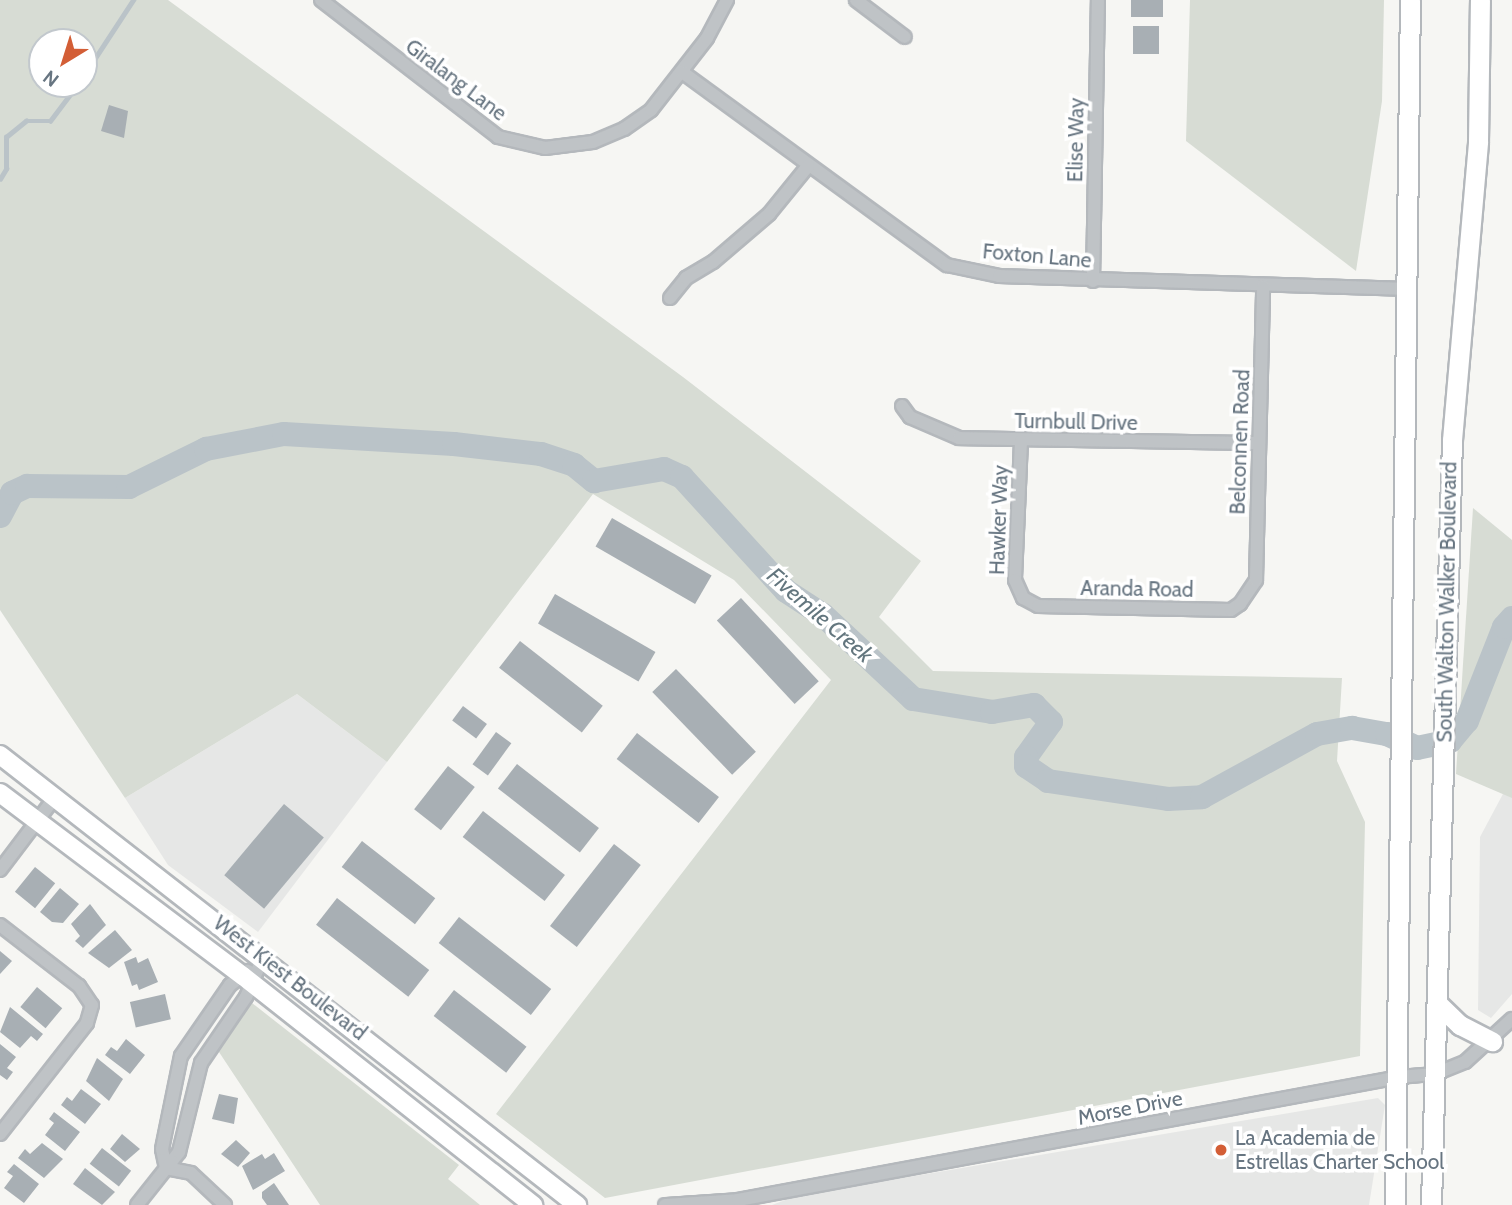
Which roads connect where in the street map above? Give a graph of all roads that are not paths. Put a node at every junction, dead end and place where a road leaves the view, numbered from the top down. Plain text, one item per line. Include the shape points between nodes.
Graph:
1 (321, 0) edge
2 (727, 0) edge
3 (856, 0) edge
4 (1098, 0) edge
5 (1410, 0) edge
6 (1480, 0) edge
7 (905, 37) dead end
8 (682, 72) junction
9 (808, 166) junction
10 (1093, 281) junction
11 (1264, 286) junction
12 (1409, 289) junction
13 (670, 298) dead end
14 (902, 406) dead end
15 (1021, 441) junction
16 (1259, 443) junction
17 (1023, 598) joint
18 (1248, 598) joint
19 (0, 755) edge
20 (0, 793) edge
21 (56, 796) junction
22 (37, 822) junction
23 (0, 870) edge
24 (0, 925) edge
25 (263, 957) junction
26 (247, 979) junction
27 (1437, 1003) junction
28 (1512, 1019) edge
29 (1492, 1041) junction
30 (1434, 1074) junction
31 (1399, 1077) junction
32 (0, 1133) edge
33 (166, 1168) junction
34 (733, 1203) edge
35 (137, 1205) edge
36 (225, 1205) edge
37 (533, 1205) edge
38 (577, 1205) edge
39 (665, 1205) edge
40 (1395, 1205) edge
41 (1431, 1205) edge

1 - 8 street, Giralang Lane via 498,137 529,146 578,145 624,129 657,104
2 - 8 street, Giralang Lane
3 - 7 street
4 - 10 street, Elise Way
5 - 12 main road, South Walton Walker Boulevard
6 - 27 main road, South Walton Walker Boulevard via 1478,141 1452,440
8 - 9 street, Foxton Lane
9 - 10 street, Foxton Lane via 947,265 999,276
9 - 13 street via 769,214 713,262 686,278
10 - 11 street, Foxton Lane
11 - 12 street, Foxton Lane
11 - 16 street, Belconnen Road
12 - 31 main road, South Walton Walker Boulevard
14 - 15 street, Turnbull Drive via 910,416 959,438
15 - 16 street, Turnbull Drive
15 - 17 street, Hawker Way via 1015,580
16 - 18 street, Belconnen Road via 1256,580
17 - 18 street, Aranda Road via 1038,606 1231,610
19 - 21 main road, West Kiest Boulevard
20 - 22 main road, West Kiest Boulevard
21 - 22 street
21 - 25 main road, West Kiest Boulevard
22 - 23 street
22 - 26 main road, West Kiest Boulevard
24 - 32 street via 79,986 92,1005 87,1023
25 - 26 street
25 - 38 main road, West Kiest Boulevard
26 - 33 street via 201,1063 179,1152
26 - 33 street via 197,1029 181,1056 162,1149
26 - 37 main road, West Kiest Boulevard
27 - 29 main road via 1460,1025
27 - 30 main road, South Walton Walker Boulevard
28 - 29 street, Morse Drive
29 - 30 street, Morse Drive via 1465,1062
30 - 31 street, Morse Drive
30 - 41 main road, South Walton Walker Boulevard
31 - 34 street, Morse Drive
31 - 40 main road, South Walton Walker Boulevard
33 - 35 street
33 - 36 street via 191,1173
34 - 39 street, Morse Drive

